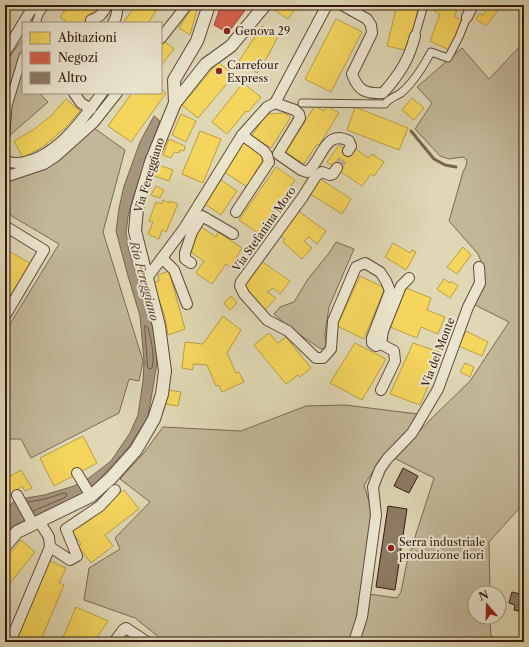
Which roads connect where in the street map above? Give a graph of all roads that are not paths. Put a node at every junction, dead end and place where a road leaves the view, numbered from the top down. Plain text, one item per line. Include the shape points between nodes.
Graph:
1 (107, 5) edge
2 (118, 5) edge
3 (187, 5) edge
4 (209, 5) edge
5 (265, 5) edge
6 (327, 5) edge
7 (342, 5) edge
8 (424, 5) edge
9 (473, 5) edge
10 (42, 7) edge
11 (467, 17) joint
12 (91, 20) dead end
13 (23, 22) edge
14 (36, 22) edge
15 (113, 22) edge
16 (22, 24) edge
17 (415, 36) joint
18 (162, 37) edge
19 (5, 53) edge
20 (22, 59) edge
21 (183, 65) junction
22 (199, 72) junction
23 (75, 94) edge
24 (101, 94) edge
25 (116, 94) edge
26 (175, 102) junction
27 (275, 103) junction
28 (302, 103) dead end
29 (91, 109) junction
30 (242, 135) junction
31 (5, 145) edge
32 (348, 151) dead end
33 (5, 161) edge
34 (337, 168) tunnel mouth
35 (5, 177) edge
36 (236, 212) dead end
37 (5, 226) edge
38 (189, 229) junction
39 (233, 234) dead end
40 (162, 258) junction
41 (191, 263) dead end
42 (480, 266) dead end
43 (147, 278) junction
44 (409, 278) dead end
45 (187, 304) dead end
46 (5, 316) edge
47 (381, 344) junction
48 (380, 390) dead end
49 (79, 476) dead end
50 (115, 490) dead end
51 (90, 494) junction
52 (18, 497) dead end
53 (34, 522) junction
54 (5, 546) edge
55 (50, 547) junction
56 (10, 642) edge
57 (114, 642) edge
58 (147, 642) edge
59 (354, 642) edge

1 - 12 street via 97,18
2 - 15 street
3 - 18 street
4 - 21 street, Via Fereggiano via 197,41
5 - 22 street via 231,46
6 - 27 street, Via Stefanina Moro
7 - 17 street via 367,19 371,25 372,33 352,74 355,83 371,94 383,93 394,81 408,59
8 - 17 street
9 - 11 street
10 - 13 street via 30,10
10 - 14 street
11 - 28 street via 448,58 431,52 415,79 385,104
16 - 19 street
20 - 31 street via 8,106
21 - 22 street via 187,70
21 - 26 street, Via Fereggiano via 174,80
22 - 26 street
23 - 29 street via 81,103
24 - 29 street
25 - 35 street via 94,122 56,156 44,164
26 - 43 street, Via Fereggiano via 151,162 137,209 135,231
27 - 30 street, Via Stefanina Moro via 267,107
27 - 32 street via 299,114 300,118 278,154 301,170 307,172 312,169 328,142 336,138 349,141 351,146
29 - 33 street via 56,146 30,160 17,163
30 - 36 street via 264,151 269,162
30 - 38 street, Via Stefanina Moro
34 - 47 street, Via Stefanina Moro via 330,175 322,172 316,176 240,286 266,320 288,331 316,358 322,358 331,350 333,321 356,267 366,263 380,272 390,292 372,338 372,343 376,346
37 - 46 street via 44,250
38 - 39 street, Via Stefanina Moro via 202,216
38 - 40 street, Via Stefanina Moro
38 - 41 street, Via Stefanina Moro via 185,259
40 - 43 street, Via Stefanina Moro
40 - 45 street via 174,270
42 - 59 street, Via del Monte via 480,283 468,307 438,389 412,433 380,469 372,487 376,515 362,617
43 - 51 street, Via Fereggiano via 159,326 165,372 162,394 154,419 136,450 111,478
44 - 47 street via 401,286 383,331
47 - 48 street, Via Stefanina Moro via 394,351 395,361
49 - 51 street
50 - 55 street via 100,506 66,529 77,556 70,560
51 - 53 street, Via Fereggiano
52 - 53 street
53 - 54 street, Via Fereggiano via 17,532
53 - 55 street via 49,538
55 - 56 street
57 - 58 street via 126,628

